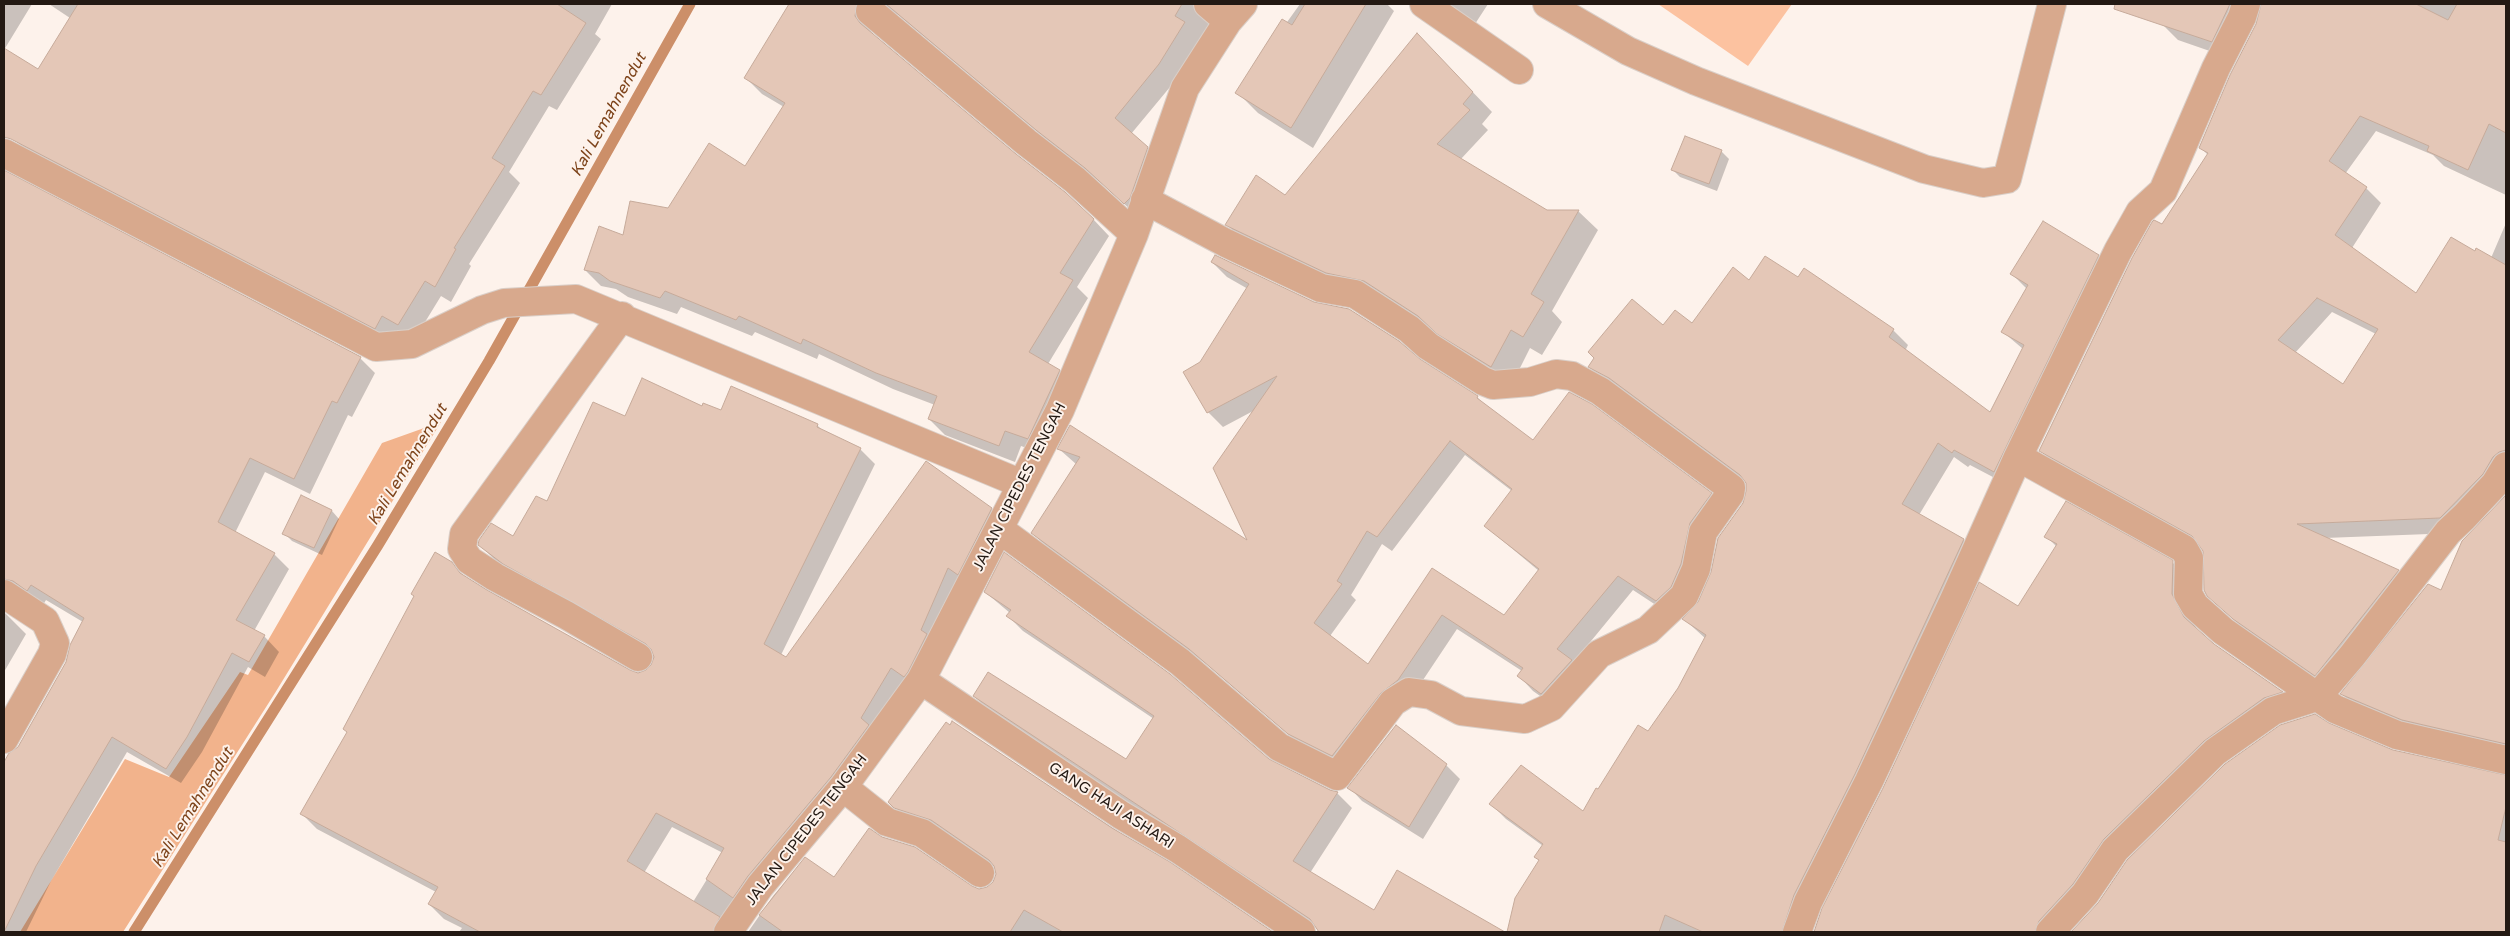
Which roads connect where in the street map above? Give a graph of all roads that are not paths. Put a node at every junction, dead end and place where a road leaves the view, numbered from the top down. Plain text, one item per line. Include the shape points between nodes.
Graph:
1 (1208, 4) edge
2 (1424, 4) edge
3 (1547, 4) edge
4 (2052, 4) edge
5 (2246, 4) edge
6 (870, 11) dead end
7 (1235, 12) edge
8 (1519, 70) dead end
9 (4, 153) edge
10 (1145, 200) junction
11 (1134, 234) junction
12 (622, 316) junction
13 (2018, 457) junction
14 (2506, 466) edge
15 (1022, 484) junction
16 (998, 529) junction
17 (4, 594) edge
18 (638, 657) dead end
19 (921, 680) junction
20 (2317, 697) junction
21 (4, 739) edge
22 (2506, 760) edge
23 (843, 787) junction
24 (980, 873) dead end
25 (728, 932) edge
26 (1301, 932) edge
27 (1796, 932) edge
28 (2050, 932) edge

1 - 7 street
2 - 8 street
3 - 4 street via 1628,51 1696,82 1924,169 1984,183 2006,179
5 - 13 street via 2163,191 2140,212 2118,250
6 - 11 street via 1075,180
7 - 10 street, JALAN CIPEDES TENGAH via 1185,88
9 - 12 street via 376,347 412,344 482,310 504,303 576,299
10 - 11 street, JALAN CIPEDES TENGAH
10 - 16 street via 1320,288 1355,294 1483,381 1493,385 1530,382 1556,374 1572,376 1600,391 1731,488 1730,494 1703,532 1696,569 1684,596 1648,630 1599,654 1551,707 1525,719 1461,711 1431,695 1410,692 1393,702 1337,776 1279,747 1180,662
11 - 15 street, JALAN CIPEDES TENGAH via 1060,410
12 - 15 street
12 - 18 street via 464,534 462,550 469,560 495,577
13 - 20 street via 2184,550 2189,558 2188,594 2195,606 2224,631
13 - 27 street via 1950,609
14 - 20 street via 2495,484 2448,532
15 - 16 street, JALAN CIPEDES TENGAH
16 - 19 street, JALAN CIPEDES TENGAH
17 - 21 street via 45,621 55,643 52,654
19 - 23 street, JALAN CIPEDES TENGAH
19 - 26 street, GANG HAJI ASHARI
20 - 22 street via 2335,709 2397,734
20 - 28 street via 2273,712 2215,752 2115,850 2085,894
23 - 24 street via 887,822 922,833
23 - 25 street, JALAN CIPEDES TENGAH via 760,886

